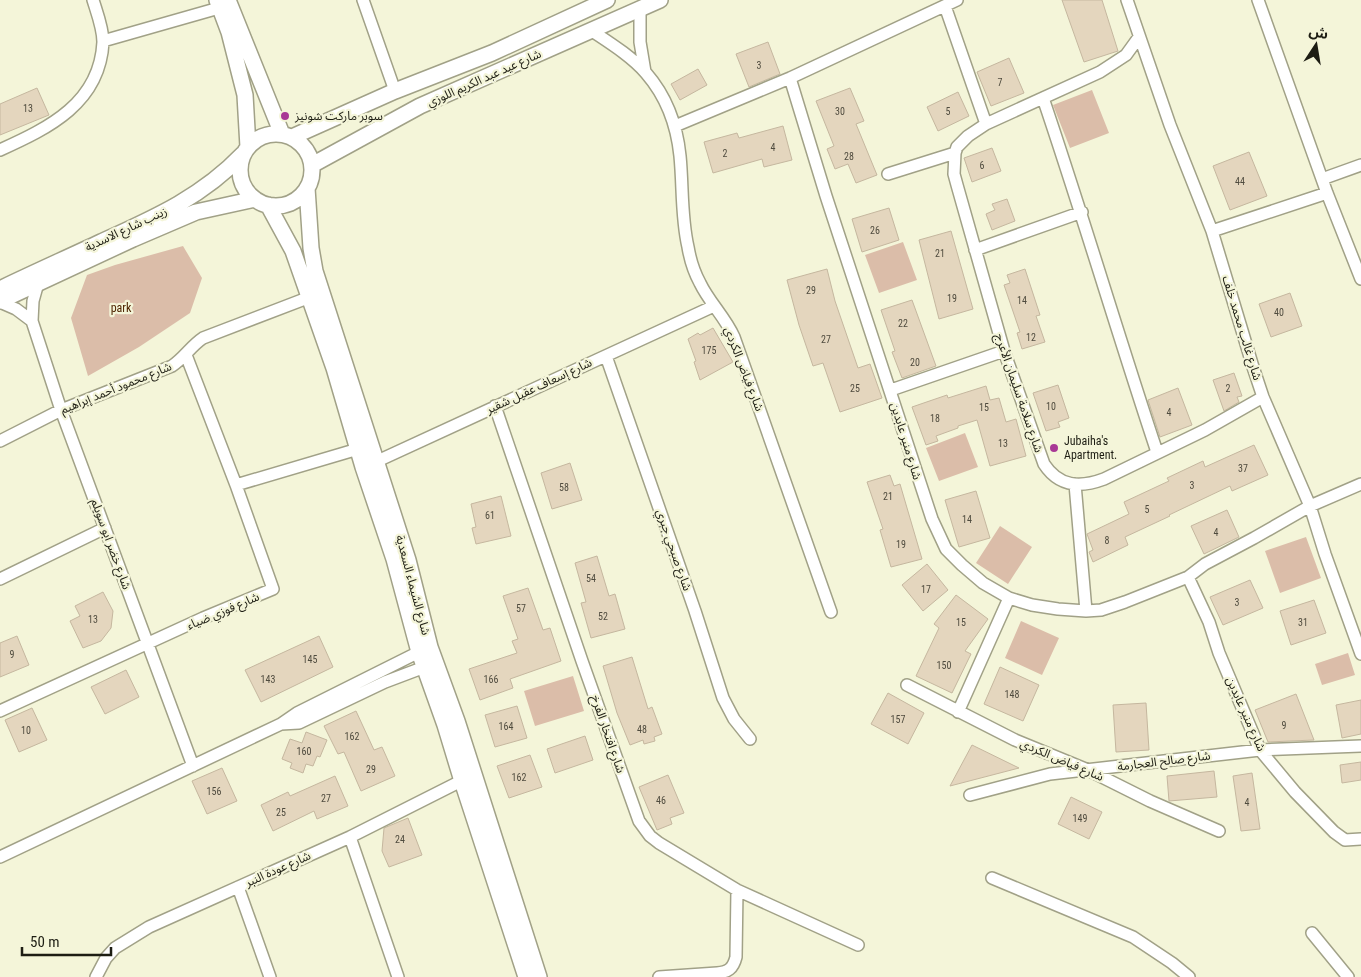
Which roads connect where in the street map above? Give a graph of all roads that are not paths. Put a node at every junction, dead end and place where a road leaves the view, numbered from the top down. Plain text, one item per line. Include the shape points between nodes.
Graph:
1 (93, 0) edge
2 (363, 0) edge
3 (607, 0) edge
4 (660, 0) edge
5 (957, 0) edge
6 (1127, 0) edge
7 (1258, 0) edge
8 (226, 3) edge
9 (945, 6) junction
10 (640, 10) junction
11 (592, 31) junction
12 (1139, 37) junction
13 (103, 40) junction
14 (645, 72) junction
15 (790, 78) junction
16 (395, 91) junction
17 (1043, 98) junction
18 (986, 124) junction
19 (675, 126) junction
20 (287, 136) junction
21 (0, 150) edge
22 (245, 150) junction
23 (955, 153) junction
24 (312, 165) junction
25 (1361, 165) edge
26 (888, 174) dead end
27 (1322, 179) junction
28 (307, 188) junction
29 (1327, 193) junction
30 (261, 202) junction
31 (1082, 212) junction
32 (1212, 231) junction
33 (975, 250) junction
34 (1361, 279) edge
35 (38, 283) junction
36 (0, 289) edge
37 (310, 297) junction
38 (0, 301) edge
39 (714, 306) junction
40 (32, 321) junction
41 (1004, 351) junction
42 (186, 355) junction
43 (606, 356) junction
44 (891, 390) junction
45 (1263, 397) junction
46 (495, 406) junction
47 (62, 410) junction
48 (0, 441) edge
49 (358, 449) junction
50 (1157, 452) junction
51 (370, 464) junction
52 (1075, 484) junction
53 (1361, 484) edge
54 (236, 485) junction
55 (1310, 506) junction
56 (105, 528) junction
57 (1188, 577) junction
58 (0, 579) edge
59 (1009, 598) junction
60 (1086, 611) junction
61 (831, 612) dead end
62 (146, 644) junction
63 (424, 649) junction
64 (1361, 654) edge
65 (429, 665) junction
66 (908, 685) dead end
67 (0, 711) edge
68 (958, 712) junction
69 (282, 724) junction
70 (750, 739) dead end
71 (1361, 746) edge
72 (1260, 750) junction
73 (192, 766) junction
74 (1088, 770) junction
75 (467, 778) junction
76 (970, 795) dead end
77 (1219, 831) dead end
78 (350, 837) junction
79 (1361, 839) edge
80 (0, 857) edge
81 (992, 878) dead end
82 (238, 888) junction
83 (737, 890) junction
84 (1312, 933) dead end
85 (858, 945) dead end
86 (96, 977) edge
87 (270, 977) edge
88 (398, 977) edge
89 (526, 977) edge
90 (539, 977) edge
91 (659, 977) edge
92 (1189, 977) edge
93 (1348, 977) edge

1 - 13 street
2 - 16 street
3 - 16 street, شارع عيد عبد الكريم اللوزي via 492,53
4 - 10 street, شارع عيد عبد الكريم اللوزي
5 - 9 street
6 - 12 street, شارع غالب محمد خلف
7 - 27 street
8 - 13 street
8 - 20 street
8 - 22 street via 229,32 245,95
9 - 15 street
9 - 18 street
10 - 11 street, شارع عيد عبد الكريم اللوزي
10 - 14 street, شارع فياض الكردي via 640,42
11 - 14 street, شارع فياض الكردي
11 - 24 street, شارع عيد عبد الكريم اللوزي via 420,106
12 - 17 street via 1126,55 1115,63
12 - 32 street, شارع غالب محمد خلف
13 - 21 street via 96,73 74,107 49,126
14 - 19 street, شارع فياض الكردي via 660,93
15 - 19 street
15 - 44 street, شارع منير عابدين
16 - 20 street, شارع عيد عبد الكريم اللوزي
17 - 18 street
17 - 31 street
18 - 23 street via 957,146
19 - 39 street, شارع فياض الكردي via 688,246 700,282
20 - 22 street via 263,136
20 - 24 street via 301,144
22 - 30 street via 240,174 245,188
22 - 36 street, زينب شارع الاسدية via 199,193
23 - 26 street
23 - 33 street, شارع سلامة سليمان الأعرج via 954,174
24 - 28 street
25 - 27 street
27 - 29 street
28 - 30 street via 300,197 281,206
28 - 51 street, شارع الشيماء السعدية via 312,260
29 - 32 street
29 - 34 street
30 - 35 street, زينب شارع الاسدية via 196,212
30 - 37 street, شارع الشيماء السعدية via 293,251
31 - 33 street
31 - 50 street via 1118,337
32 - 45 street, شارع غالب محمد خلف
33 - 41 street, شارع سلامة سليمان الأعرج
35 - 38 street, زينب شارع الاسدية
35 - 40 street, شارع خضر ابو سويلم
37 - 42 street, شارع محمود أحمد إبراهيم via 203,338
37 - 49 street, شارع الشيماء السعدية
38 - 40 street
39 - 43 street, شارع إسعاف عقيل شقير
39 - 61 street, شارع فياض الكردي via 734,338
40 - 47 street, شارع خضر ابو سويلم
41 - 44 street
41 - 52 street, شارع سلامة سليمان الأعرج via 1044,464 1054,476
42 - 47 street, شارع محمود أحمد إبراهيم via 172,366
42 - 54 street, شارع فوزي ضياء
43 - 46 street, شارع إسعاف عقيل شقير
43 - 70 street, شارع صبحي جبري via 723,698
44 - 59 street, شارع منير عابدين via 922,491 946,549 983,583
45 - 50 street via 1205,430
45 - 55 street, شارع غالب محمد خلف
46 - 51 street, شارع إسعاف عقيل شقير
46 - 83 street, شارع افتخار الفرخ via 639,821 659,844
47 - 48 street, شارع محمود أحمد إبراهيم
47 - 56 street, شارع خضر ابو سويلم
49 - 51 street, شارع الشيماء السعدية
49 - 54 street
50 - 52 street via 1090,484
51 - 63 street, شارع الشيماء السعدية via 394,559
52 - 60 street
53 - 55 street, شارع منير عابدين
54 - 62 street, شارع فوزي ضياء via 273,589
55 - 57 street, شارع منير عابدين via 1205,564
55 - 64 street, شارع غالب محمد خلف
56 - 58 street
56 - 62 street, شارع خضر ابو سويلم
57 - 60 street, شارع منير عابدين via 1101,610
57 - 72 street, شارع منير عابدين
59 - 60 street, شارع منير عابدين via 1032,605
59 - 68 street
62 - 67 street, شارع فوزي ضياء
62 - 73 street, شارع خضر ابو سويلم
63 - 65 street, شارع الشيماء السعدية
63 - 69 street via 296,713
65 - 69 street via 299,723
65 - 75 street, شارع الشيماء السعدية via 445,724
66 - 68 street, شارع فياض الكردي
68 - 74 street, شارع فياض الكردي
69 - 73 street
71 - 72 street, شارع صالح العجارمة
72 - 74 street, شارع صالح العجارمة
72 - 79 street, شارع منير عابدين via 1334,832 1345,840
73 - 80 street
74 - 76 street, شارع صالح العجارمة via 1050,774
74 - 77 street, شارع فياض الكردي
75 - 78 street, شارع عودة النبر
75 - 89 street, شارع الشيماء السعدية
75 - 90 street, شارع الشيماء السعدية
78 - 82 street, شارع عودة النبر
78 - 88 street
81 - 92 street via 1132,938
82 - 86 street, شارع عودة النبر via 128,939 106,958
82 - 87 street
83 - 85 street, شارع افتخار الفرخ
83 - 91 street via 736,958 732,968 717,974
84 - 93 street

